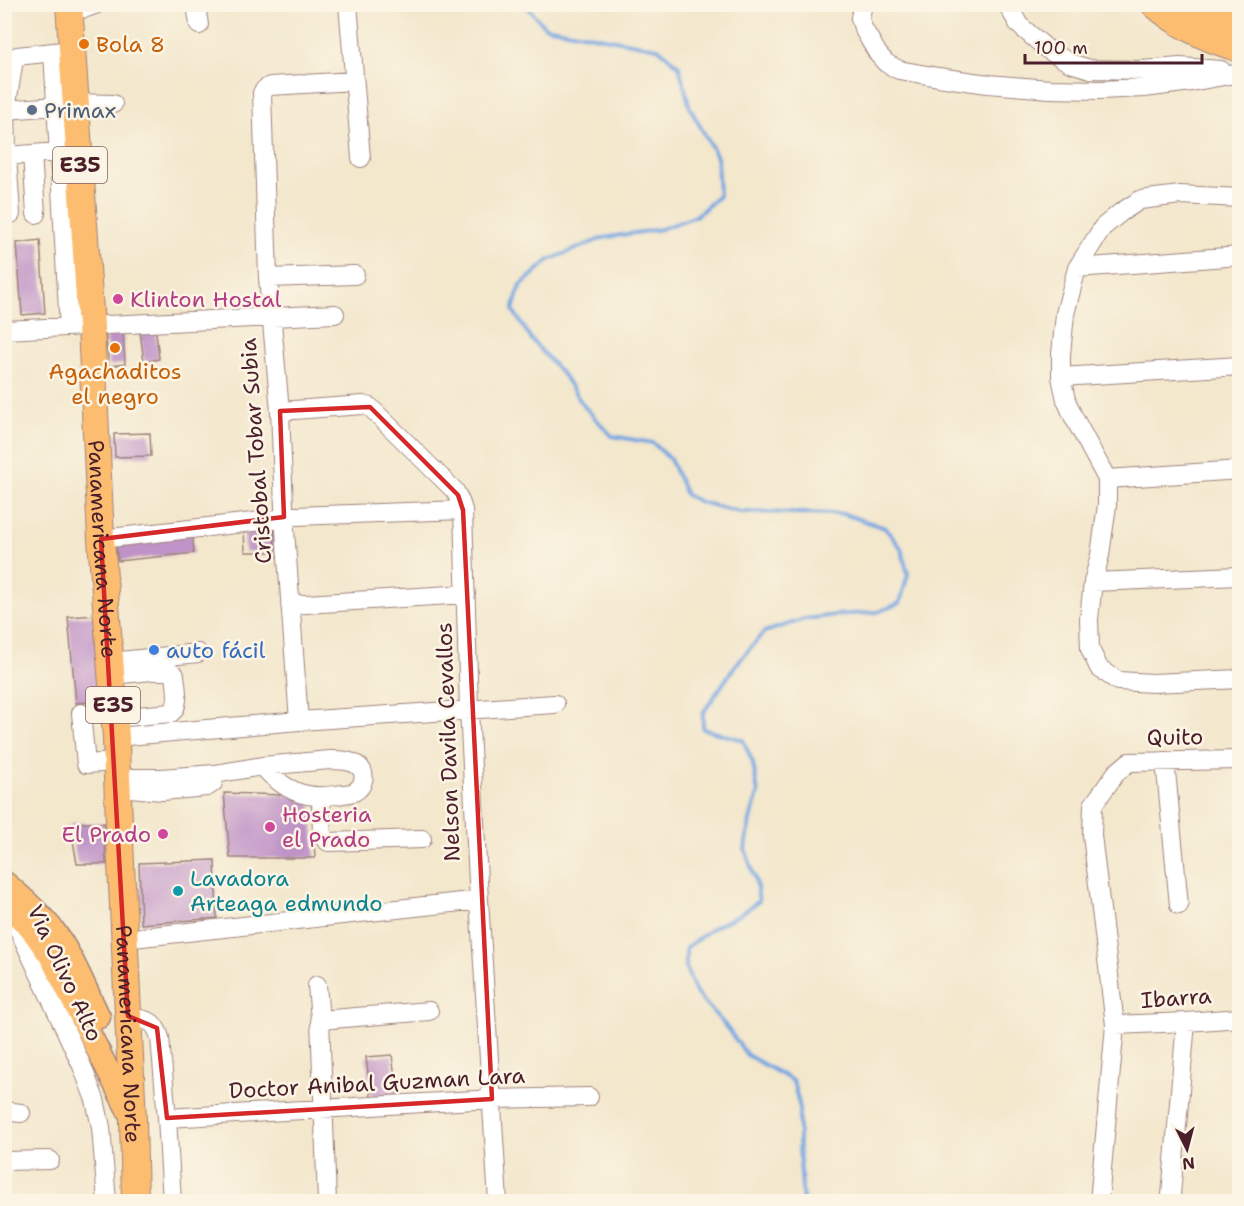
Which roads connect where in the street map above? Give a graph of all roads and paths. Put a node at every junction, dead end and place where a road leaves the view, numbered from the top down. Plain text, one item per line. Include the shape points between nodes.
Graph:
1 (97, 4) edge
2 (196, 4) edge
3 (348, 4) edge
4 (863, 4) edge
5 (1007, 4) edge
6 (1154, 4) edge
7 (1195, 4) edge
8 (69, 7) edge
9 (199, 25) dead end
10 (1239, 27) edge
11 (62, 51) junction
12 (1239, 65) edge
13 (354, 81) junction
14 (66, 104) junction
15 (113, 104) dead end
16 (6, 110) junction
17 (69, 152) junction
18 (32, 154) junction
19 (7, 156) junction
20 (361, 158) dead end
21 (1239, 198) edge
22 (63, 212) junction
23 (8, 214) edge
24 (36, 214) junction
25 (1239, 256) edge
26 (1077, 268) junction
27 (355, 275) dead end
28 (268, 278) junction
29 (335, 314) dead end
30 (272, 316) junction
31 (80, 327) junction
32 (4, 330) edge
33 (1239, 366) edge
34 (1060, 377) junction
35 (280, 411) junction
36 (1239, 470) edge
37 (1107, 479) junction
38 (463, 510) junction
39 (284, 517) junction
40 (101, 539) junction
41 (1239, 576) edge
42 (1093, 582) junction
43 (466, 594) junction
44 (290, 605) junction
45 (198, 653) dead end
46 (111, 668) junction
47 (1239, 679) edge
48 (555, 704) dead end
49 (469, 709) junction
50 (81, 713) dead end
51 (299, 721) junction
52 (115, 727) junction
53 (1239, 760) edge
54 (1165, 761) junction
55 (261, 765) junction
56 (117, 776) junction
57 (321, 797) junction
58 (422, 839) dead end
59 (9, 896) edge
60 (479, 900) junction
61 (1179, 905) dead end
62 (124, 939) junction
63 (317, 985) dead end
64 (429, 1011) dead end
65 (128, 1016) junction
66 (1239, 1018) edge
67 (321, 1020) junction
68 (1186, 1022) junction
69 (1115, 1025) junction
70 (131, 1083) junction
71 (589, 1097) dead end
72 (492, 1099) junction
73 (324, 1108) junction
74 (167, 1118) junction
75 (133, 1120) junction
76 (50, 1160) dead end
77 (4, 1161) edge
78 (1171, 1195) dead end
79 (107, 1202) edge
80 (135, 1202) edge
81 (172, 1202) edge
82 (327, 1202) edge
83 (498, 1202) edge
84 (1099, 1202) edge

1 - 8 street
2 - 9 street
3 - 13 street
4 - 12 street via 860,18 878,54 899,70 918,74 988,84 1099,90 1191,82
5 - 12 street via 1019,25 1047,49 1090,69
6 - 12 highway
7 - 10 highway
8 - 11 highway, Panamericana Norte / E35
11 - 14 highway, Panamericana Norte / E35
11 - 16 street via 14,59
13 - 20 street
13 - 28 street, Cristobal Tobar Subia via 270,86 262,93
14 - 15 street
14 - 16 street
14 - 17 highway, Panamericana Norte / E35
16 - 19 street
17 - 18 street
17 - 22 street
17 - 31 highway, Panamericana Norte / E35
18 - 19 street
18 - 24 street
19 - 23 street
21 - 26 street via 1180,195 1140,200 1103,227
22 - 24 street
22 - 31 street
23 - 24 street
25 - 26 street
26 - 34 street via 1065,314
27 - 28 street
28 - 30 street, Cristobal Tobar Subia
29 - 30 street
30 - 31 street
30 - 35 street, Cristobal Tobar Subia
31 - 32 street
31 - 40 highway, Panamericana Norte / E35
33 - 34 street
34 - 37 street via 1072,416
35 - 38 street, Nelson Davila Cevallos via 370,407 455,491
35 - 39 street, Cristobal Tobar Subia
36 - 37 street
37 - 42 street via 1107,505
38 - 39 street
38 - 43 street, Nelson Davila Cevallos
39 - 40 street
39 - 44 street, Cristobal Tobar Subia
40 - 46 highway, Panamericana Norte / E35
41 - 42 street
42 - 47 street via 1090,649 1099,668 1118,681
43 - 44 street
43 - 49 street, Nelson Davila Cevallos
44 - 51 street, Cristobal Tobar Subia
45 - 46 street
46 - 52 highway, Panamericana Norte / E35
46 - 52 street via 170,671 176,675 175,710
48 - 49 street
49 - 51 street
49 - 60 street, Nelson Davila Cevallos
50 - 56 street via 86,764
51 - 52 street
52 - 56 highway, Panamericana Norte / E35
53 - 54 street, Quito
54 - 61 street
54 - 69 street, Quito via 1129,762 1093,805 1092,836
55 - 56 street via 215,774 213,783 207,787 162,791
55 - 57 street via 288,789
55 - 57 street via 340,760 357,765 362,771 362,785 354,792
56 - 62 highway, Panamericana Norte / E35
57 - 58 street via 322,836 328,842
59 - 70 main road via 54,931
59 - 75 main road via 51,957
59 - 79 street, Via Olivo Alto via 20,935 95,1100
60 - 62 street
60 - 72 street, Nelson Davila Cevallos
62 - 65 highway, Panamericana Norte / E35
63 - 67 street
64 - 67 street
65 - 70 highway, Panamericana Norte / E35
65 - 74 street via 151,1022 157,1028
66 - 68 street, Ibarra
67 - 73 street
68 - 69 street, Ibarra
68 - 78 street
69 - 84 street
70 - 75 highway, Panamericana Norte / E35
71 - 72 street, Doctor Anibal Guzman Lara
72 - 73 street, Doctor Anibal Guzman Lara
72 - 83 street, Nelson Davila Cevallos
73 - 74 street, Doctor Anibal Guzman Lara
73 - 82 street
74 - 81 street
75 - 80 highway, Panamericana Norte / E35
76 - 77 street

